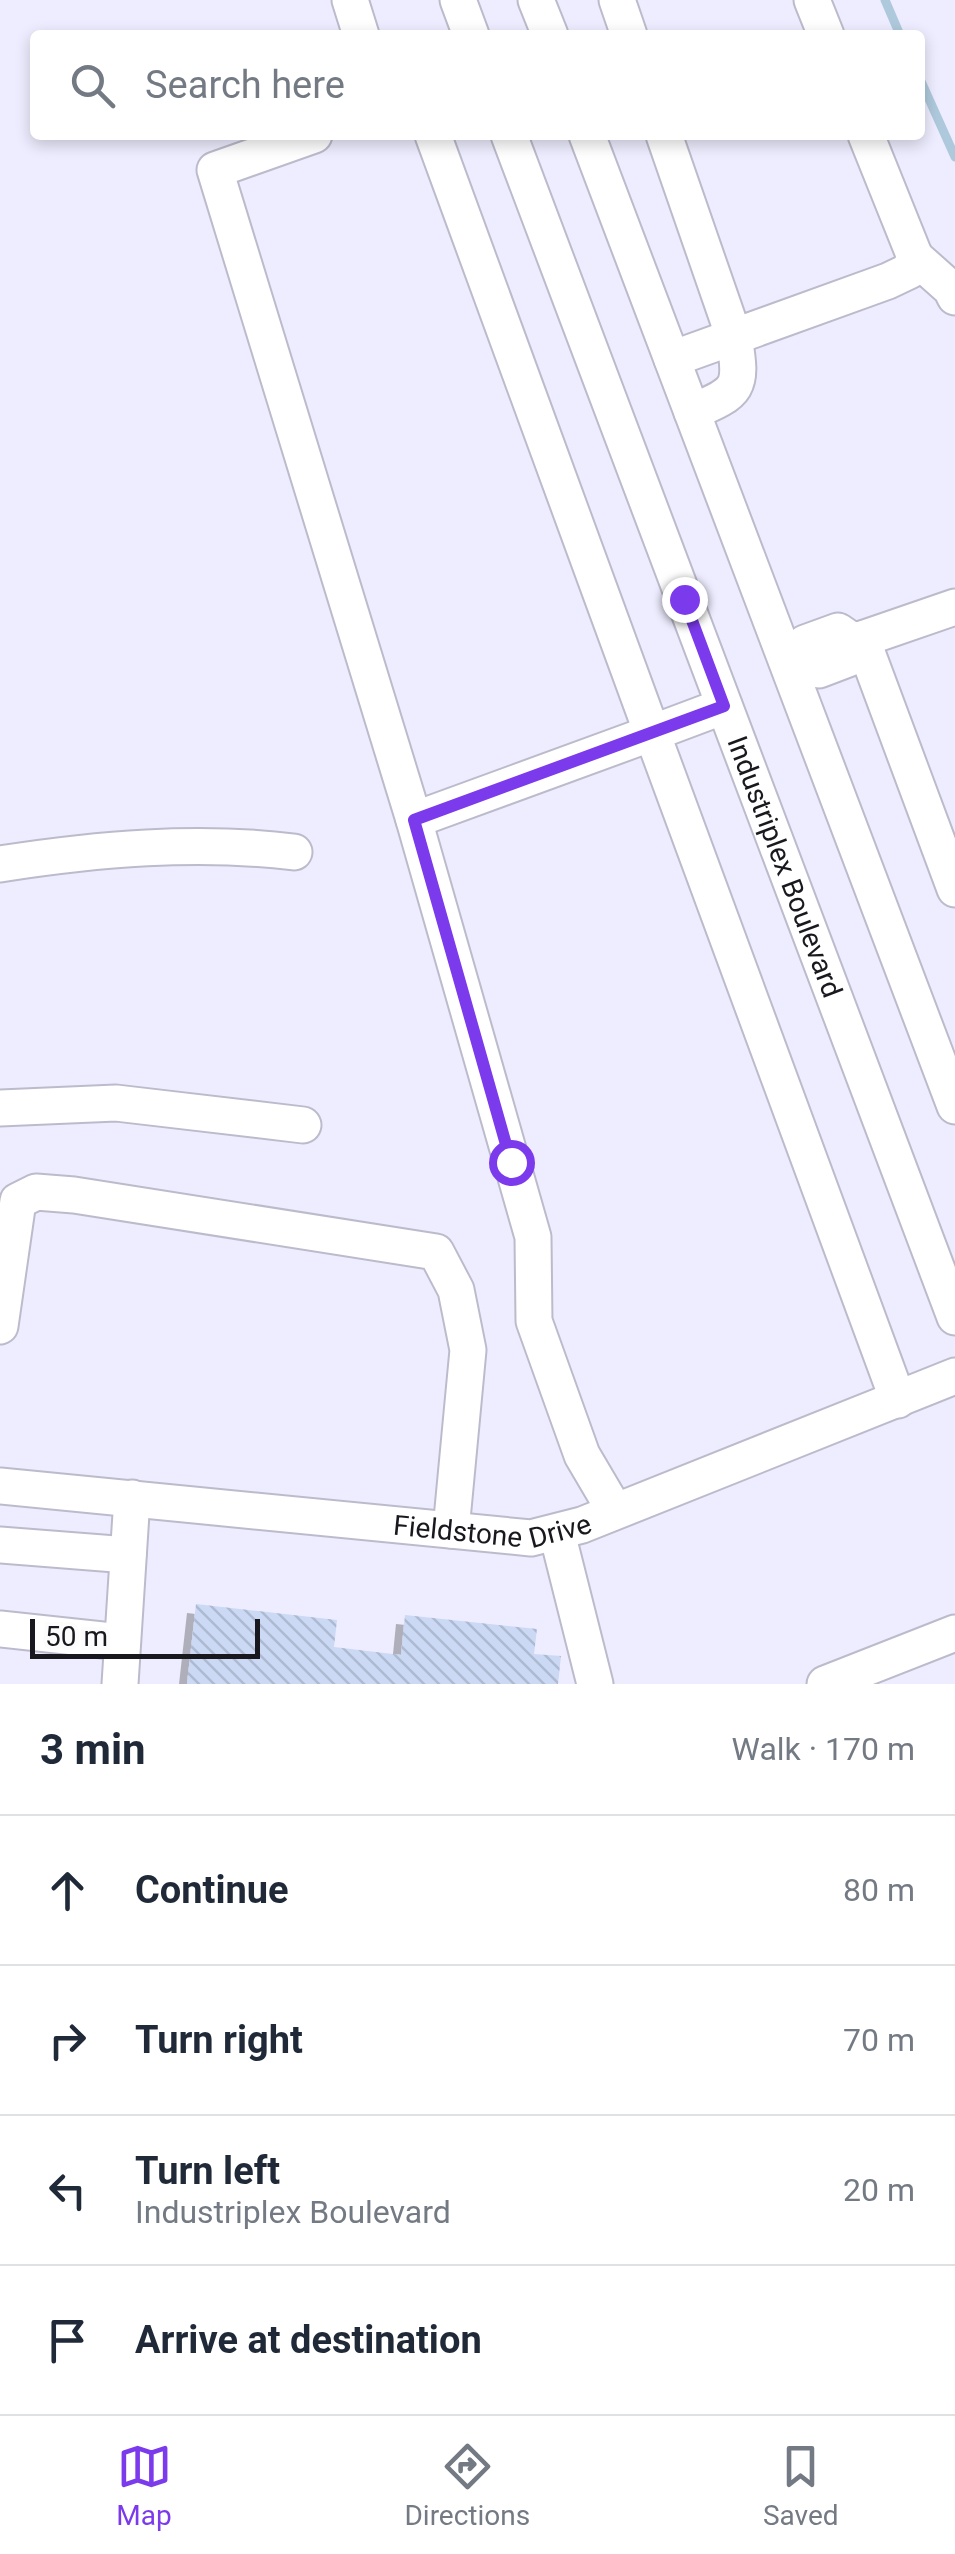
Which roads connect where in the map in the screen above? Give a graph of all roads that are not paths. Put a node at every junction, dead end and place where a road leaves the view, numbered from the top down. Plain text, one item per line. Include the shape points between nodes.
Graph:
1 (350, 0) edge
2 (458, 0) edge
3 (617, 0) edge
4 (812, 0) edge
5 (359, 30) edge
6 (469, 30) edge
7 (627, 30) edge
8 (824, 30) edge
9 (300, 140) edge
10 (435, 140) edge
11 (511, 140) edge
12 (589, 140) edge
13 (666, 140) edge
14 (868, 140) edge
15 (915, 257) junction
16 (955, 297) edge
17 (734, 337) junction
18 (672, 359) junction
19 (692, 412) junction
20 (955, 608) edge
21 (858, 641) junction
22 (792, 660) junction
23 (724, 706) junction
24 (652, 733) junction
25 (414, 820) junction
26 (294, 852) dead end
27 (0, 864) edge
28 (955, 889) edge
29 (955, 1106) edge
30 (0, 1108) edge
31 (303, 1125) dead end
32 (955, 1317) edge
33 (0, 1326) edge
34 (955, 1376) edge
35 (898, 1400) junction
36 (0, 1486) edge
37 (132, 1498) junction
38 (615, 1511) junction
39 (451, 1530) junction
40 (556, 1533) junction
41 (0, 1544) edge
42 (128, 1555) junction
43 (0, 1629) edge
44 (955, 1634) edge
45 (121, 1642) junction
46 (120, 1684) edge
47 (594, 1684) edge
48 (825, 1684) edge

1 - 5 street
2 - 6 street
3 - 7 street
4 - 8 street
9 - 25 street via 215,170
10 - 24 street
11 - 23 street, Industriplex Boulevard
12 - 18 street
13 - 17 street
14 - 15 street
15 - 16 street
15 - 17 street via 909,271 888,281
17 - 18 street
17 - 19 street via 735,389
18 - 19 street
19 - 22 street
20 - 21 street
21 - 22 street via 838,631 805,643
21 - 28 street
22 - 29 street
23 - 24 street
23 - 32 street, Industriplex Boulevard
24 - 25 street
24 - 35 street
25 - 38 street via 533,1237 534,1320 582,1455
26 - 27 street via 249,846 146,849
30 - 31 street via 116,1103
33 - 39 street via 18,1201 36,1192 436,1252 456,1290 468,1350
34 - 35 street, Fieldstone Drive
35 - 38 street, Fieldstone Drive
36 - 37 street, Fieldstone Drive
37 - 39 street, Fieldstone Drive
37 - 42 street
38 - 40 street, Fieldstone Drive
39 - 40 street, Fieldstone Drive via 531,1538
40 - 47 street
41 - 42 street
42 - 45 street
43 - 45 street
44 - 48 street
45 - 46 street

